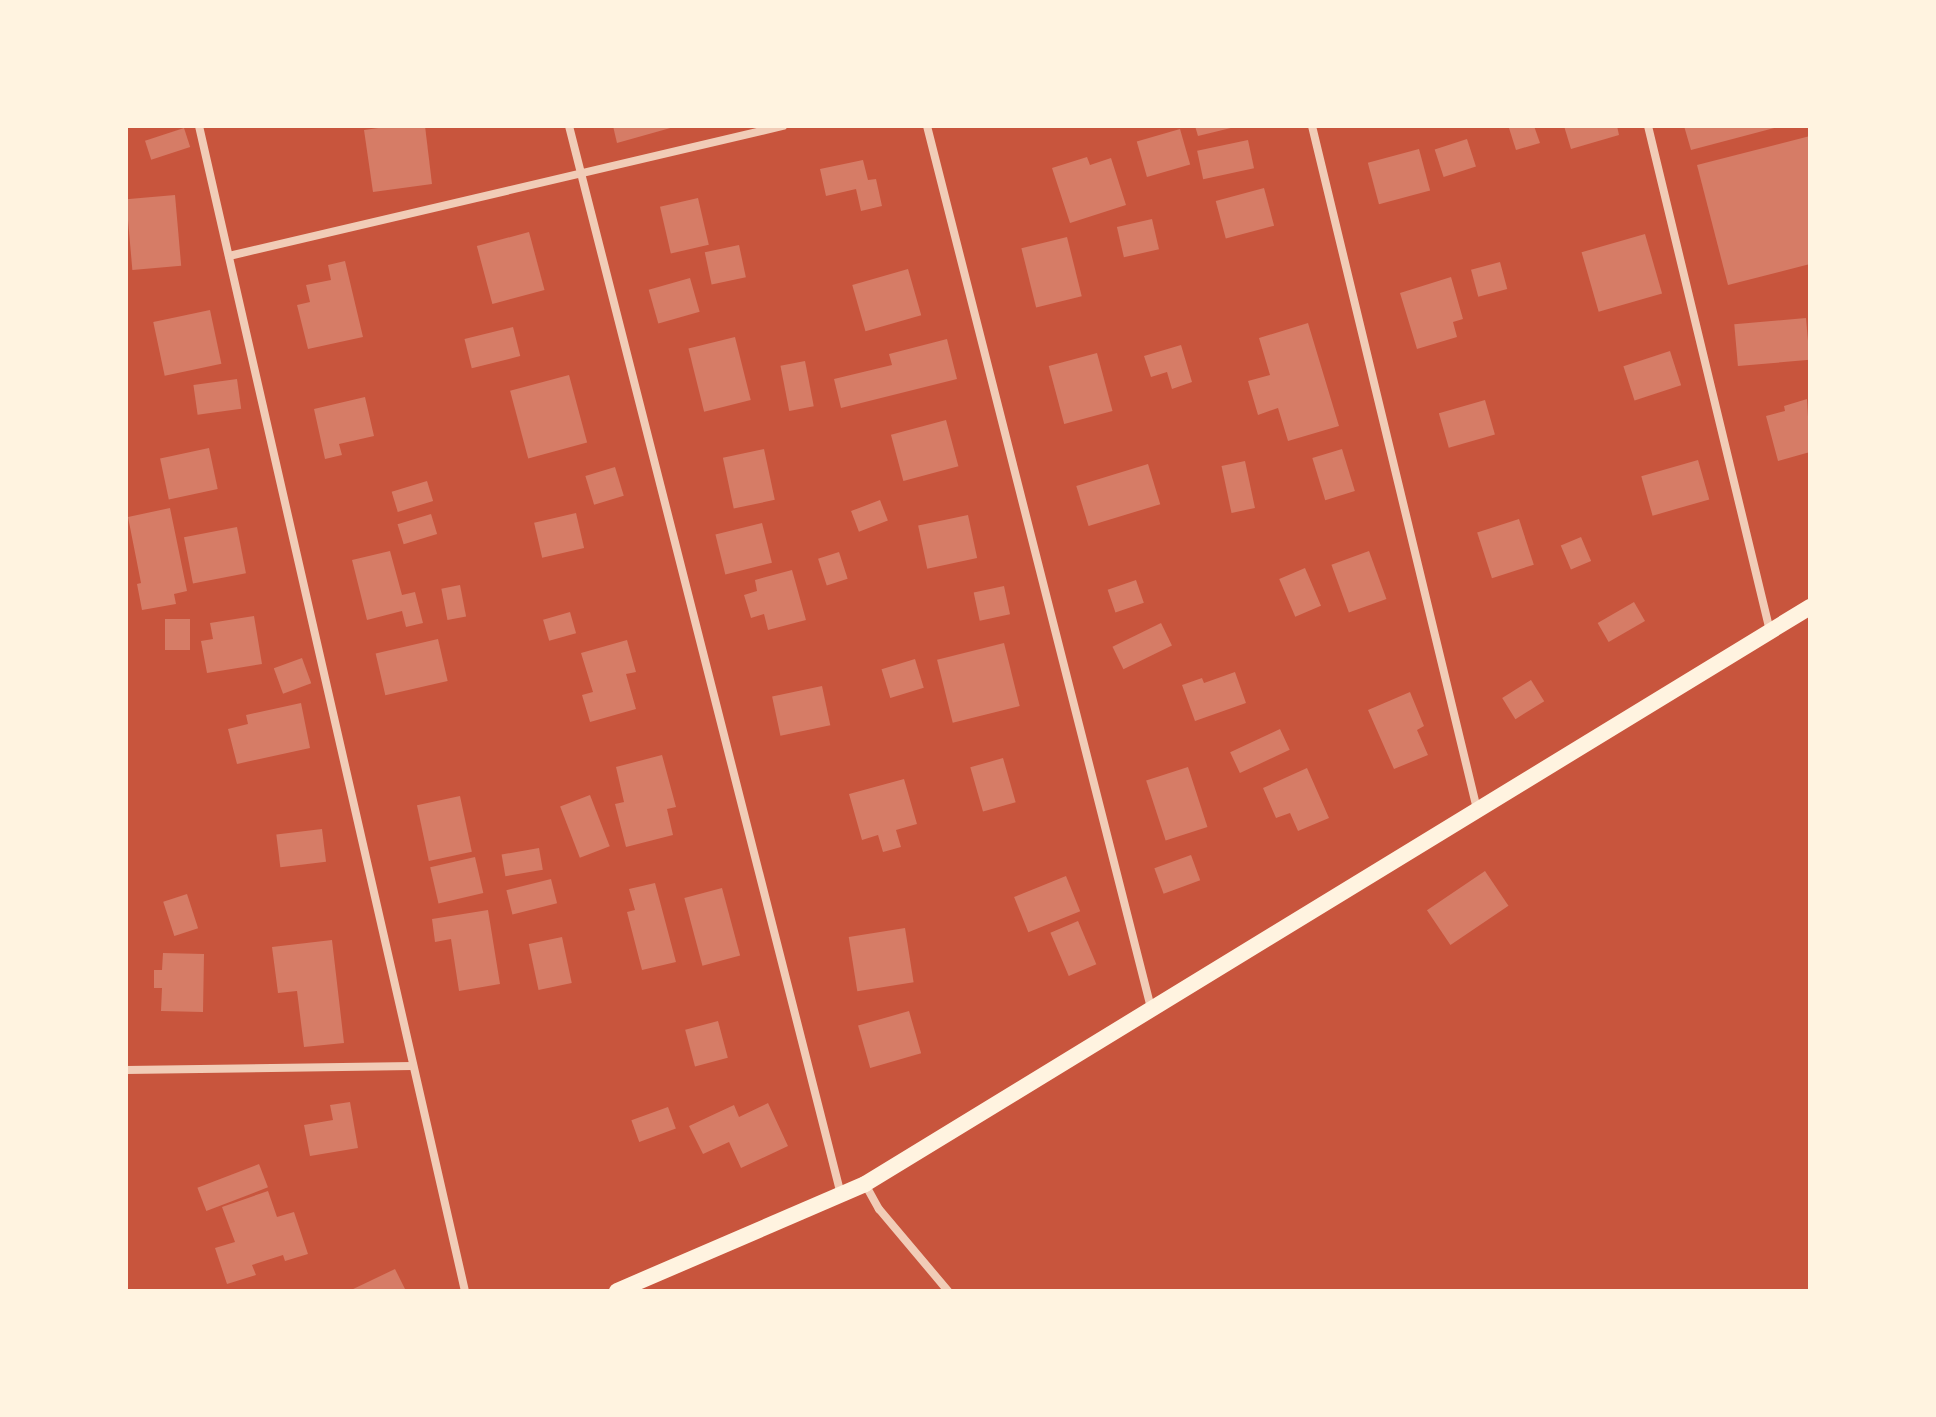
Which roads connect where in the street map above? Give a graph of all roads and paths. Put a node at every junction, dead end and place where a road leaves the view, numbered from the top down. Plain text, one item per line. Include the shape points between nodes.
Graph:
1 (199, 126) edge
2 (569, 126) edge
3 (783, 126) edge
4 (927, 126) edge
5 (1312, 126) edge
6 (1648, 126) edge
7 (579, 173) junction
8 (229, 256) junction
9 (1810, 607) edge
10 (1770, 632) junction
11 (1477, 809) junction
12 (1151, 1008) junction
13 (413, 1066) junction
14 (126, 1070) edge
15 (865, 1184) junction
16 (841, 1196) junction
17 (465, 1291) edge
18 (617, 1291) edge
19 (948, 1291) edge

1 - 8 street
2 - 7 street
3 - 7 street
4 - 12 street
5 - 11 street
6 - 10 street
7 - 8 street
7 - 16 street
8 - 13 street
9 - 10 main road
10 - 11 main road
11 - 12 main road
12 - 15 main road
13 - 14 street
13 - 17 street
15 - 16 main road
15 - 19 street via 879,1209
16 - 18 main road

